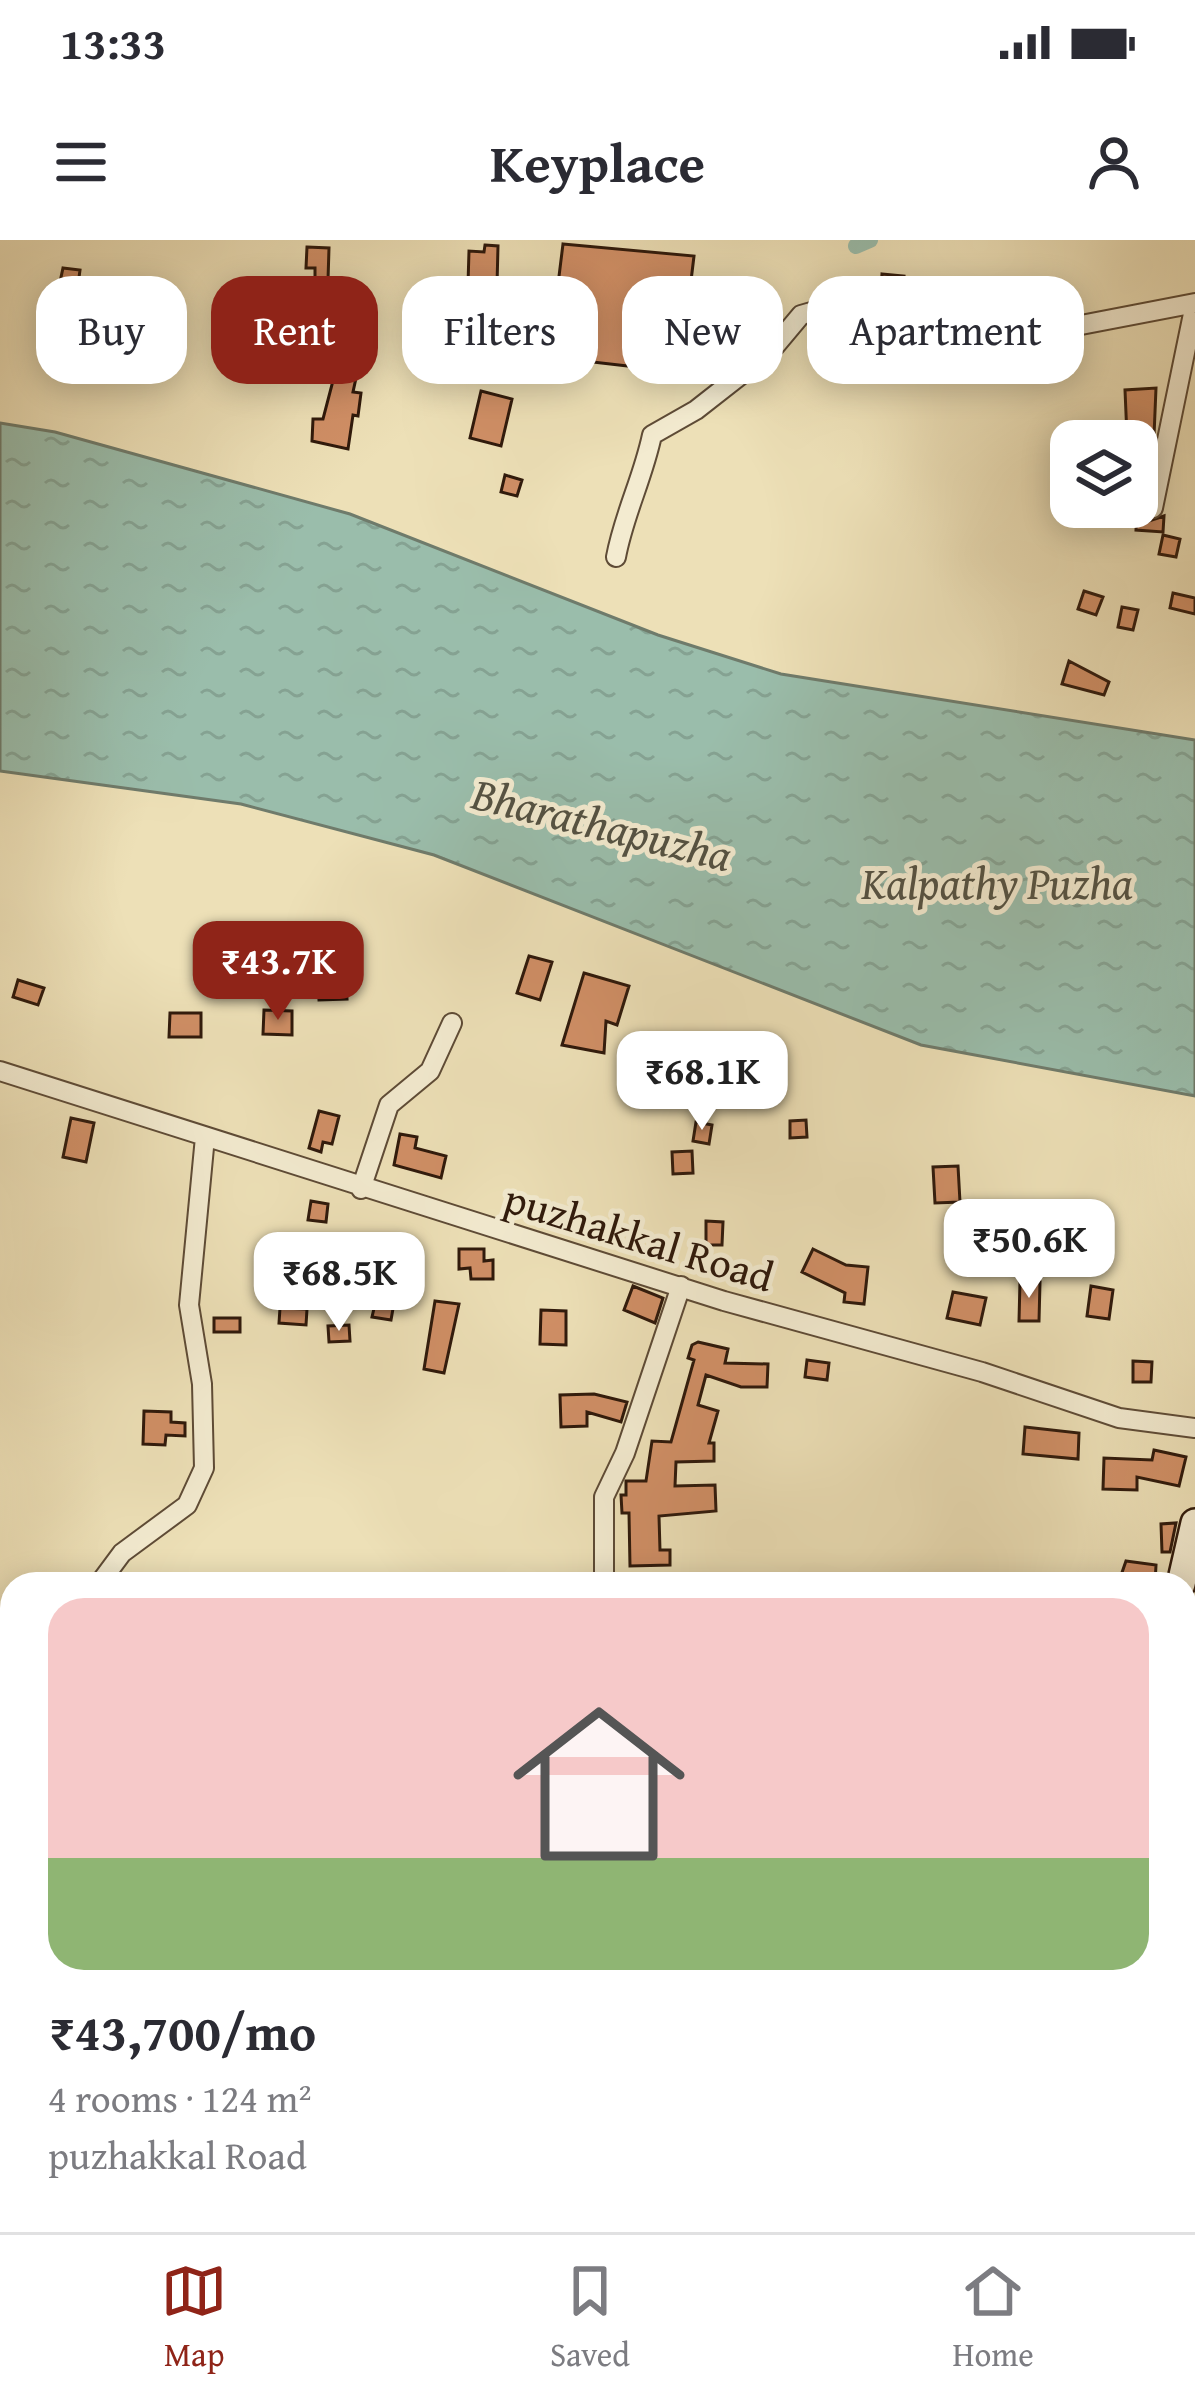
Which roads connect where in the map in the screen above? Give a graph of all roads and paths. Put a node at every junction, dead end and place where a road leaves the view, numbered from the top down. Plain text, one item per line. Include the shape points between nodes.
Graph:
1 (1195, 304) edge
2 (1158, 488) edge
3 (616, 557) dead end
4 (452, 1023) dead end
5 (0, 1071) edge
6 (205, 1137) junction
7 (361, 1189) junction
8 (681, 1286) junction
9 (1195, 1428) edge
10 (1195, 1523) edge
11 (1188, 1568) edge
12 (108, 1572) edge
13 (604, 1572) edge

1 - 2 street
1 - 3 street via 1081,325 886,317 839,304 801,315 770,352 652,434
4 - 7 street via 430,1071 388,1105
5 - 6 street, puzhakkal Road
6 - 7 street, puzhakkal Road
6 - 12 street via 189,1305 204,1468 187,1505
7 - 8 street, puzhakkal Road
8 - 9 street, puzhakkal Road via 1119,1418
8 - 13 street via 604,1498
10 - 11 street

